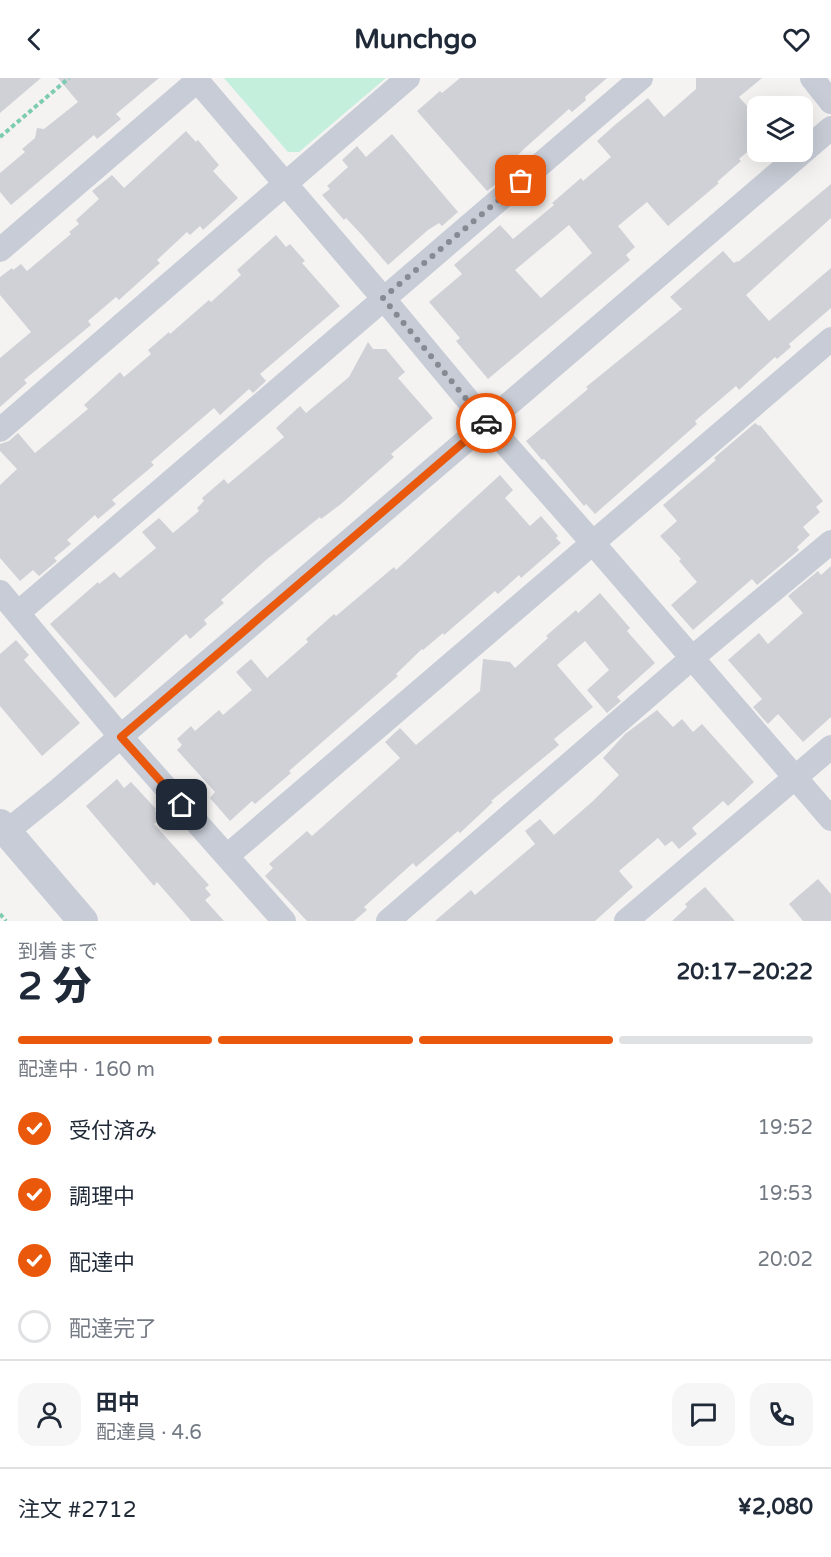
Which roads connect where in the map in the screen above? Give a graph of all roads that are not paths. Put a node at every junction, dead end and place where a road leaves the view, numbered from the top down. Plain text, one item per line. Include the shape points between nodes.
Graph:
1 (408, 78) edge
2 (641, 78) edge
3 (812, 78) edge
4 (196, 79) edge
5 (831, 102) edge
6 (831, 128) edge
7 (285, 183) junction
8 (0, 250) edge
9 (383, 298) junction
10 (831, 339) edge
11 (487, 423) junction
12 (0, 430) edge
13 (592, 542) junction
14 (831, 542) edge
15 (0, 592) edge
16 (18, 612) junction
17 (692, 658) junction
18 (121, 737) junction
19 (831, 747) edge
20 (795, 777) junction
21 (831, 819) edge
22 (3, 828) edge
23 (227, 856) junction
24 (83, 921) edge
25 (284, 921) edge
26 (388, 921) edge
27 (626, 921) edge

1 - 7 street
2 - 9 street
3 - 5 street
4 - 7 street
4 - 8 street
6 - 11 street
7 - 9 street
7 - 12 street
9 - 11 street
9 - 16 street
10 - 13 street
11 - 13 street
11 - 18 street
13 - 17 street
13 - 23 street
14 - 17 street
15 - 16 street
16 - 18 street
17 - 20 street
17 - 26 street
18 - 22 street
18 - 23 street
19 - 20 street
20 - 21 street
20 - 27 street
22 - 24 street
23 - 25 street

